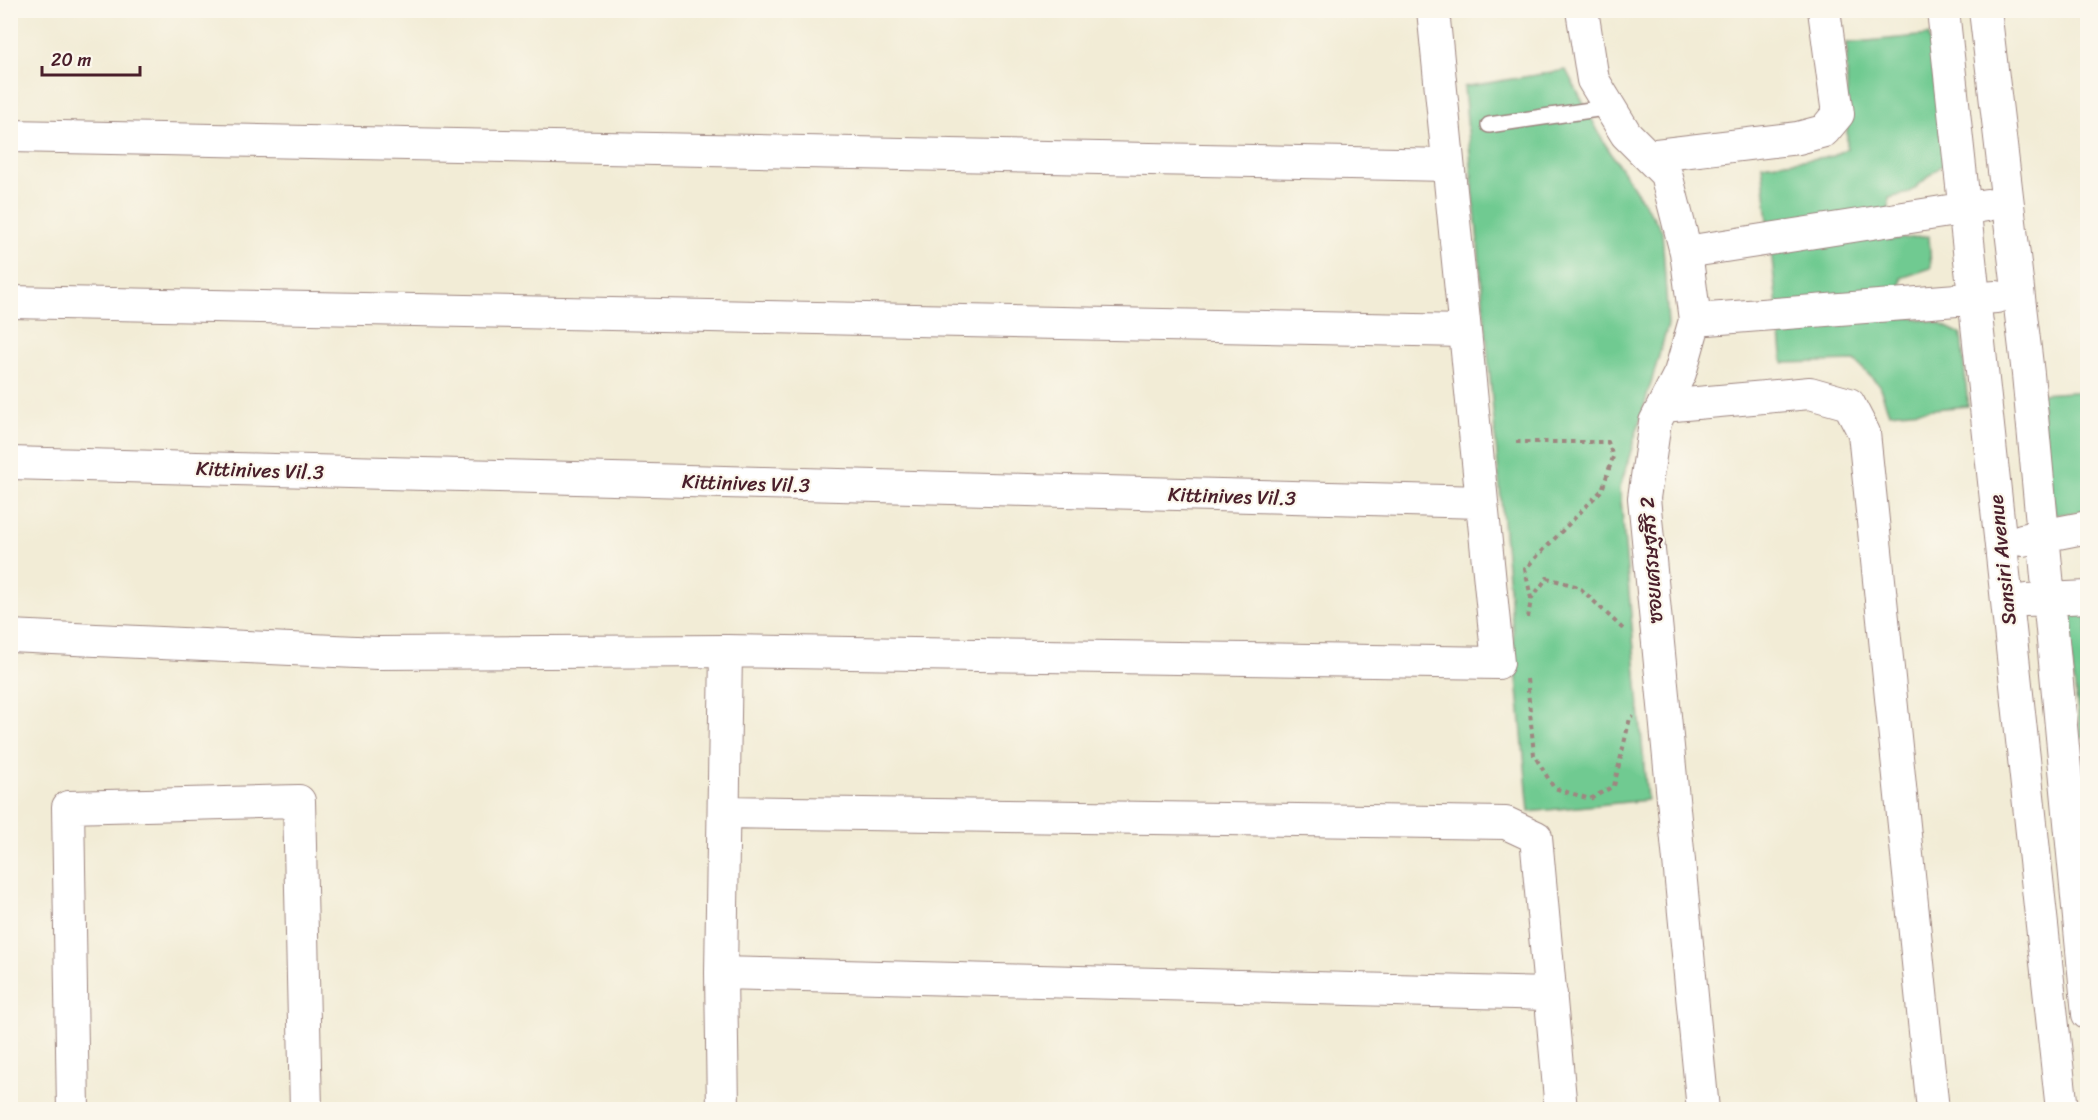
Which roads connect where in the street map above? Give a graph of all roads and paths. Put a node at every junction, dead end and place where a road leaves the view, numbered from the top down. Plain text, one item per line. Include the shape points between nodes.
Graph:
1 (1433, 10) edge
2 (1582, 10) edge
3 (1824, 10) edge
4 (1943, 10) edge
5 (1985, 10) edge
6 (1611, 107) junction
7 (1489, 125) dead end
8 (10, 136) edge
9 (1648, 156) junction
10 (1448, 165) junction
11 (2008, 203) junction
12 (1966, 207) junction
13 (1686, 252) junction
14 (2019, 296) junction
15 (1975, 299) junction
16 (10, 302) edge
17 (1695, 320) junction
18 (1465, 331) junction
19 (1663, 406) junction
20 (1516, 442) dead end
21 (10, 463) edge
22 (1482, 502) junction
23 (2088, 527) edge
24 (2042, 537) junction
25 (2001, 545) junction
26 (2088, 597) edge
27 (1531, 599) junction
28 (2048, 599) junction
29 (2007, 602) junction
30 (1527, 620) dead end
31 (10, 636) edge
32 (726, 651) junction
33 (1659, 663) junction
34 (1527, 676) dead end
35 (1663, 700) junction
36 (724, 812) junction
37 (721, 973) junction
38 (1551, 994) junction
39 (2088, 1014) edge
40 (73, 1110) edge
41 (306, 1110) edge
42 (723, 1110) edge
43 (1561, 1110) edge
44 (1703, 1110) edge
45 (1933, 1110) edge
46 (2062, 1110) edge

1 - 10 street
2 - 6 street, ซอยเศรษฐสิริ 2 via 1593,81
3 - 9 street via 1838,114 1824,130 1798,138
4 - 12 street, Sansiri Avenue
5 - 11 street, Sansiri Avenue
6 - 7 lane
6 - 9 street, ซอยเศรษฐสิริ 2 via 1626,134
8 - 10 street
9 - 13 street, ซอยเศรษฐสิริ 2 via 1666,174
10 - 18 street
11 - 12 street
11 - 14 street, Sansiri Avenue
12 - 13 street
12 - 15 street, Sansiri Avenue
13 - 17 street, ซอยเศรษฐสิริ 2
14 - 15 street
14 - 24 street, Sansiri Avenue
15 - 17 street
15 - 25 street, Sansiri Avenue
16 - 18 street
17 - 19 street, ซอยเศรษฐสิริ 2 via 1680,373
18 - 22 street
19 - 33 street, ซอยเศรษฐสิริ 2 via 1655,422 1644,498
19 - 45 street via 1810,393 1849,404 1864,433
20 - 27 path via 1608,442 1613,457 1602,490 1525,569
21 - 22 street, Kittinives Vil.3
22 - 32 street via 1498,663
23 - 24 street
24 - 25 street
24 - 28 street, Sansiri Avenue
25 - 29 street, Sansiri Avenue
26 - 28 street
27 - 30 path
27 - 33 path via 1547,578 1579,587
28 - 29 street
28 - 39 street, Sansiri Avenue
29 - 46 street, Sansiri Avenue
31 - 32 street via 378,653
32 - 36 street
33 - 35 street, ซอยเศรษฐสิริ 2
34 - 35 path via 1534,755 1554,788 1590,799 1614,786 1630,718
35 - 44 street, ซอยเศรษฐสิริ 2
36 - 37 street
36 - 38 street via 1506,823 1536,837
37 - 38 street
37 - 42 street
38 - 43 street
40 - 41 street via 68,807 299,801

